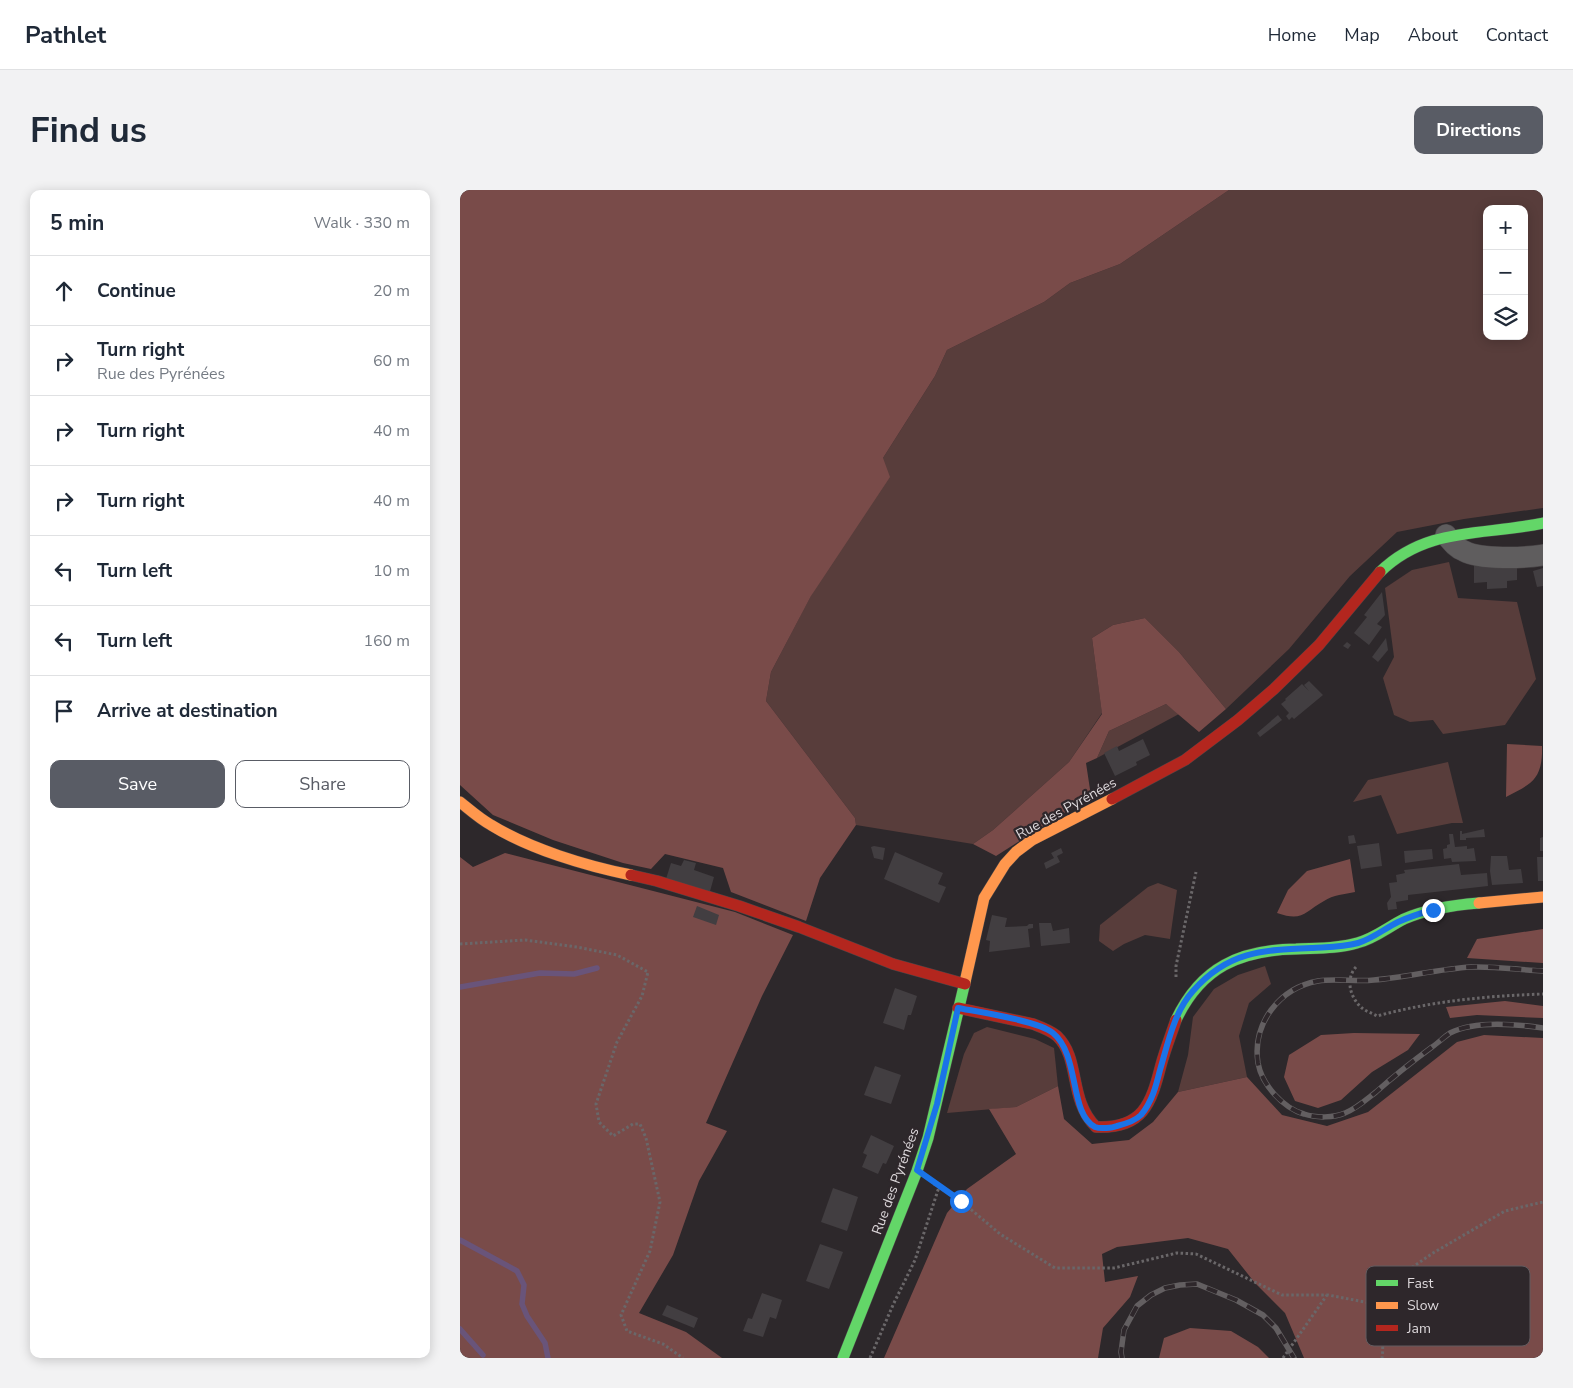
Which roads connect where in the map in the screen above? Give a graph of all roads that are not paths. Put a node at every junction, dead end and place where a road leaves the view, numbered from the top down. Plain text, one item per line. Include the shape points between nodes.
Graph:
1 (1543, 523) edge
2 (1446, 535) junction
3 (1543, 554) edge
4 (460, 802) edge
5 (1543, 897) edge
6 (965, 984) junction
7 (958, 1008) junction
8 (844, 1358) edge

1 - 2 street, Rue des Pyrénées
2 - 3 street via 1464,552 1478,555 1511,558
2 - 6 street, Rue des Pyrénées via 1420,545 1386,565 1309,655 1209,744 1160,775 1023,847 1004,864 984,898
4 - 6 street via 490,825 531,845 605,870 657,880 739,906 893,964
5 - 7 street via 1433,910 1397,923 1360,943 1261,951 1221,966 1191,993 1179,1013 1152,1097 1140,1116 1112,1128 1096,1127 1084,1115 1070,1060 1064,1045 1052,1032 1036,1025
6 - 7 street, Rue des Pyrénées
7 - 8 street, Rue des Pyrénées via 937,1104 917,1170

